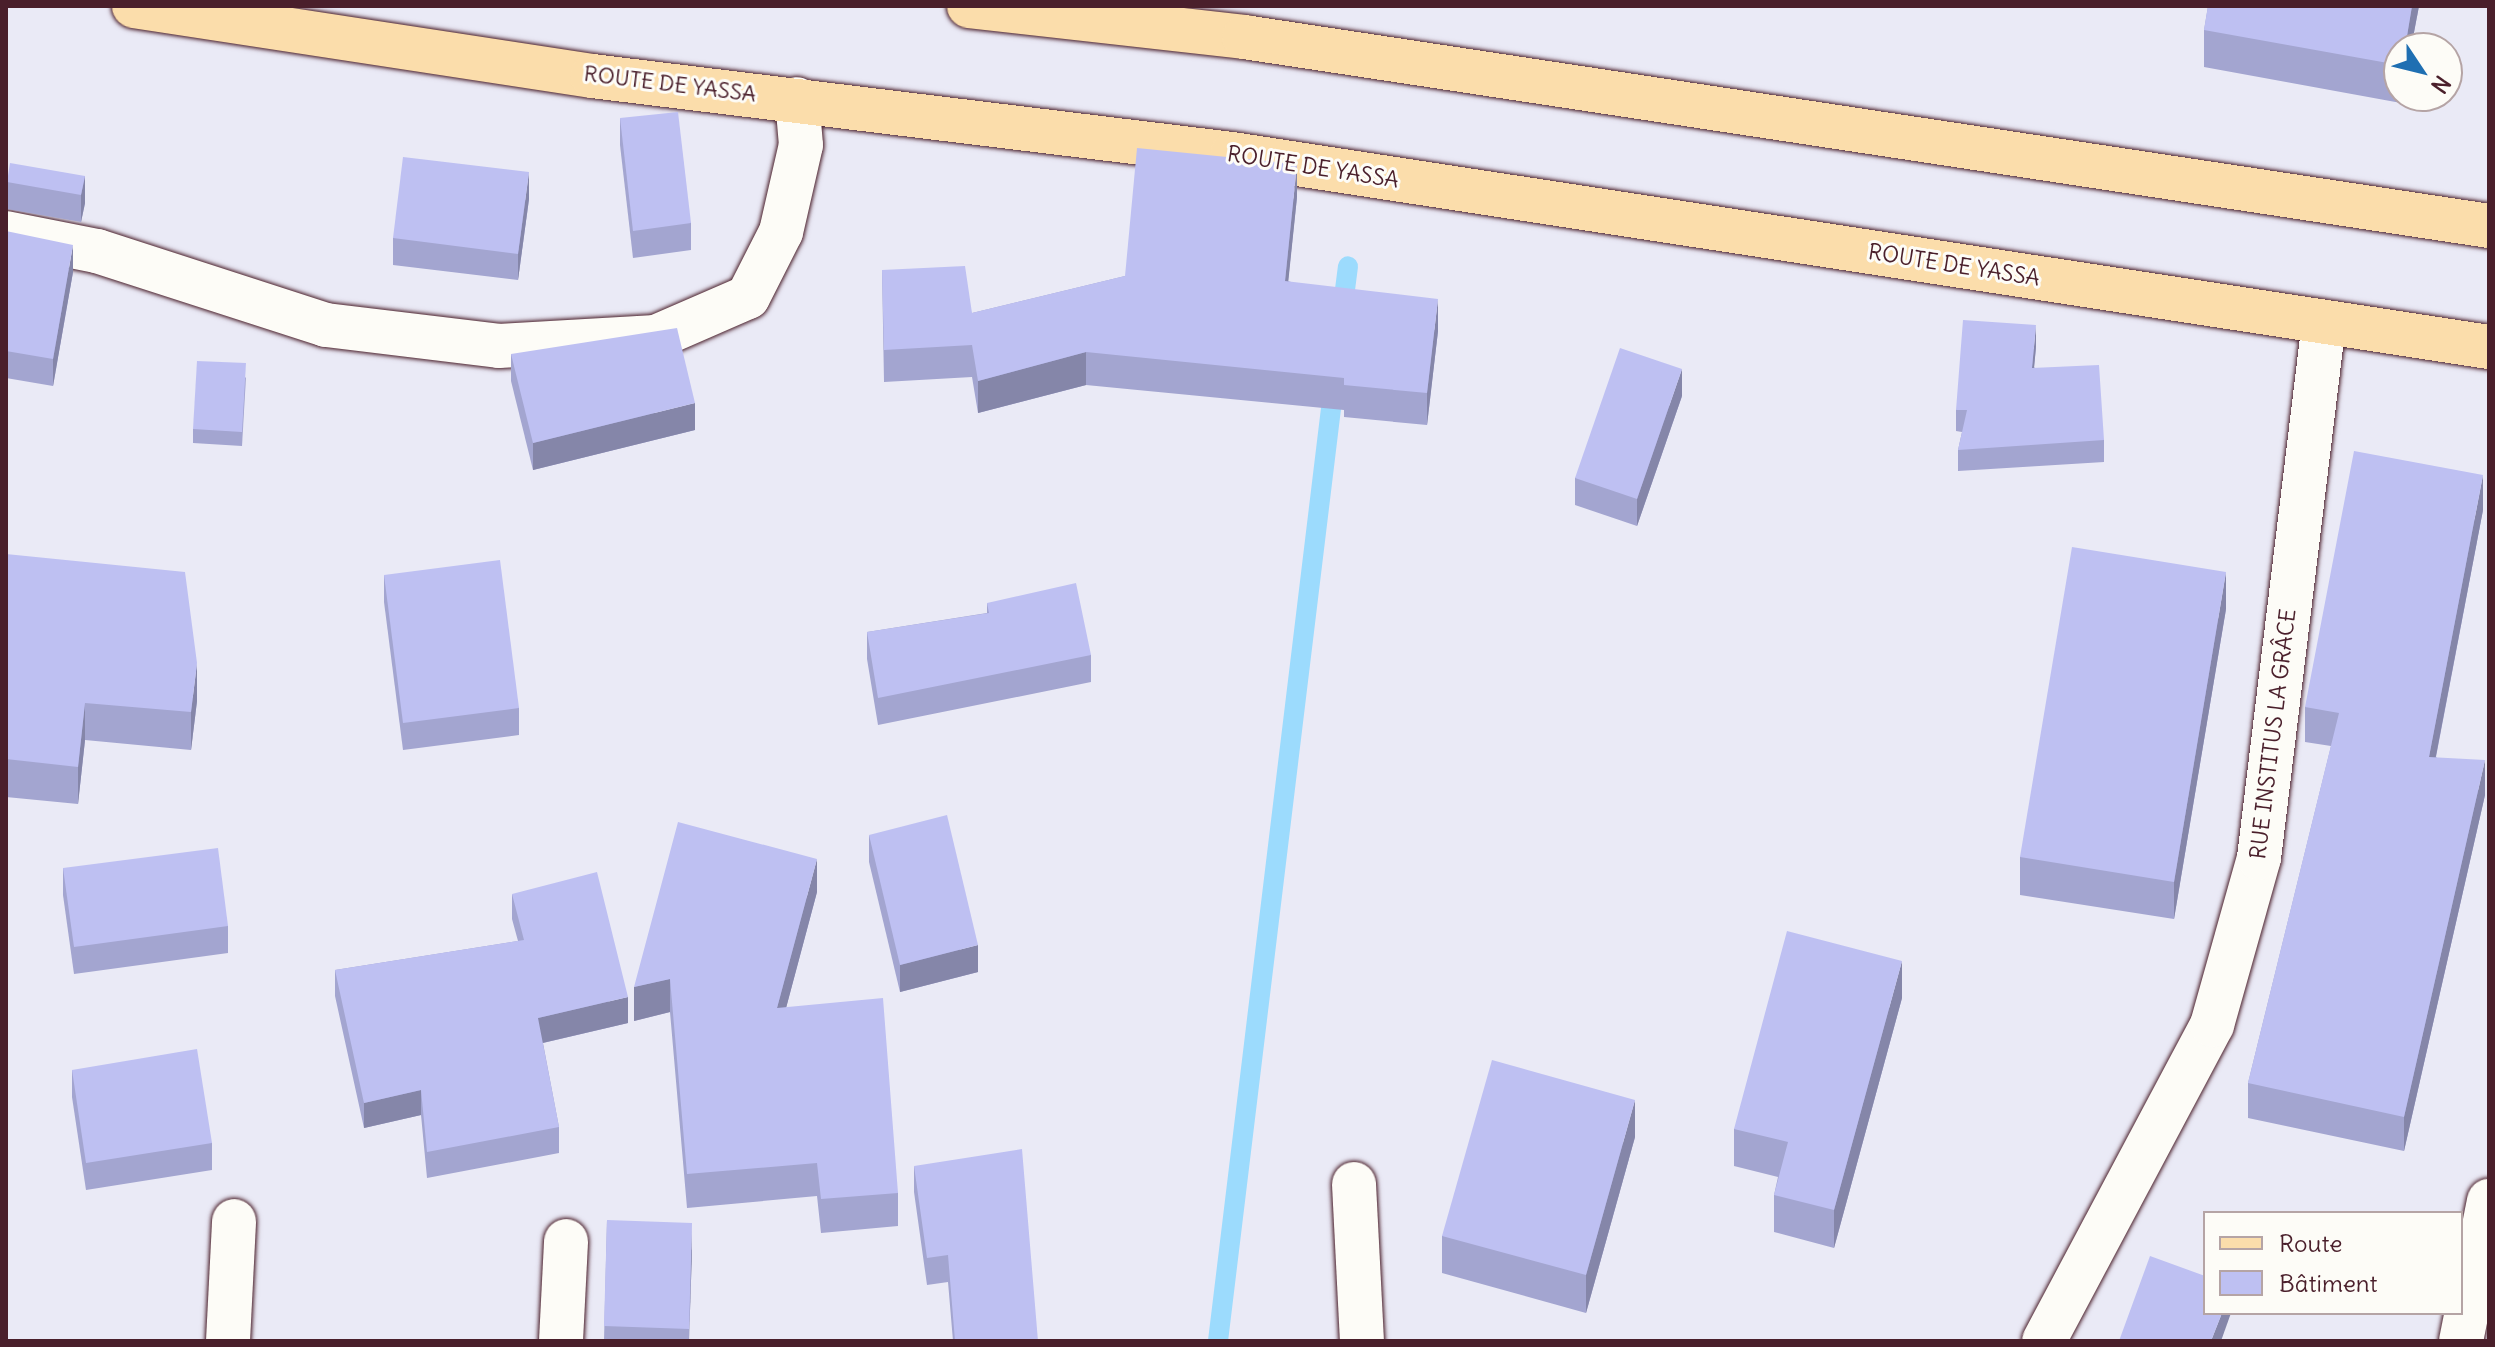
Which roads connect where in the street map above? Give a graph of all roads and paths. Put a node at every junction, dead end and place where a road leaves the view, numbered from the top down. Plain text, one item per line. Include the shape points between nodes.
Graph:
1 (134, 6) edge
2 (969, 6) edge
3 (797, 99) junction
4 (2489, 226) edge
5 (6, 233) edge
6 (2324, 322) junction
7 (2489, 347) edge
8 (1354, 1184) dead end
9 (2489, 1201) edge
10 (234, 1221) dead end
11 (566, 1241) dead end
12 (228, 1341) edge
13 (561, 1341) edge
14 (1362, 1341) edge
15 (2044, 1341) edge
16 (2461, 1341) edge

1 - 3 main road, ROUTE DE YASSA
2 - 4 main road via 1244,37
3 - 5 street via 801,145 781,232 748,297 656,337 499,346 326,325 97,251
3 - 6 main road, ROUTE DE YASSA via 1232,154
6 - 7 main road, ROUTE DE YASSA
6 - 15 street, RUE INSTITUS LA GRÂCE via 2259,858 2212,1025
8 - 14 street
9 - 16 street
10 - 12 street
11 - 13 street

